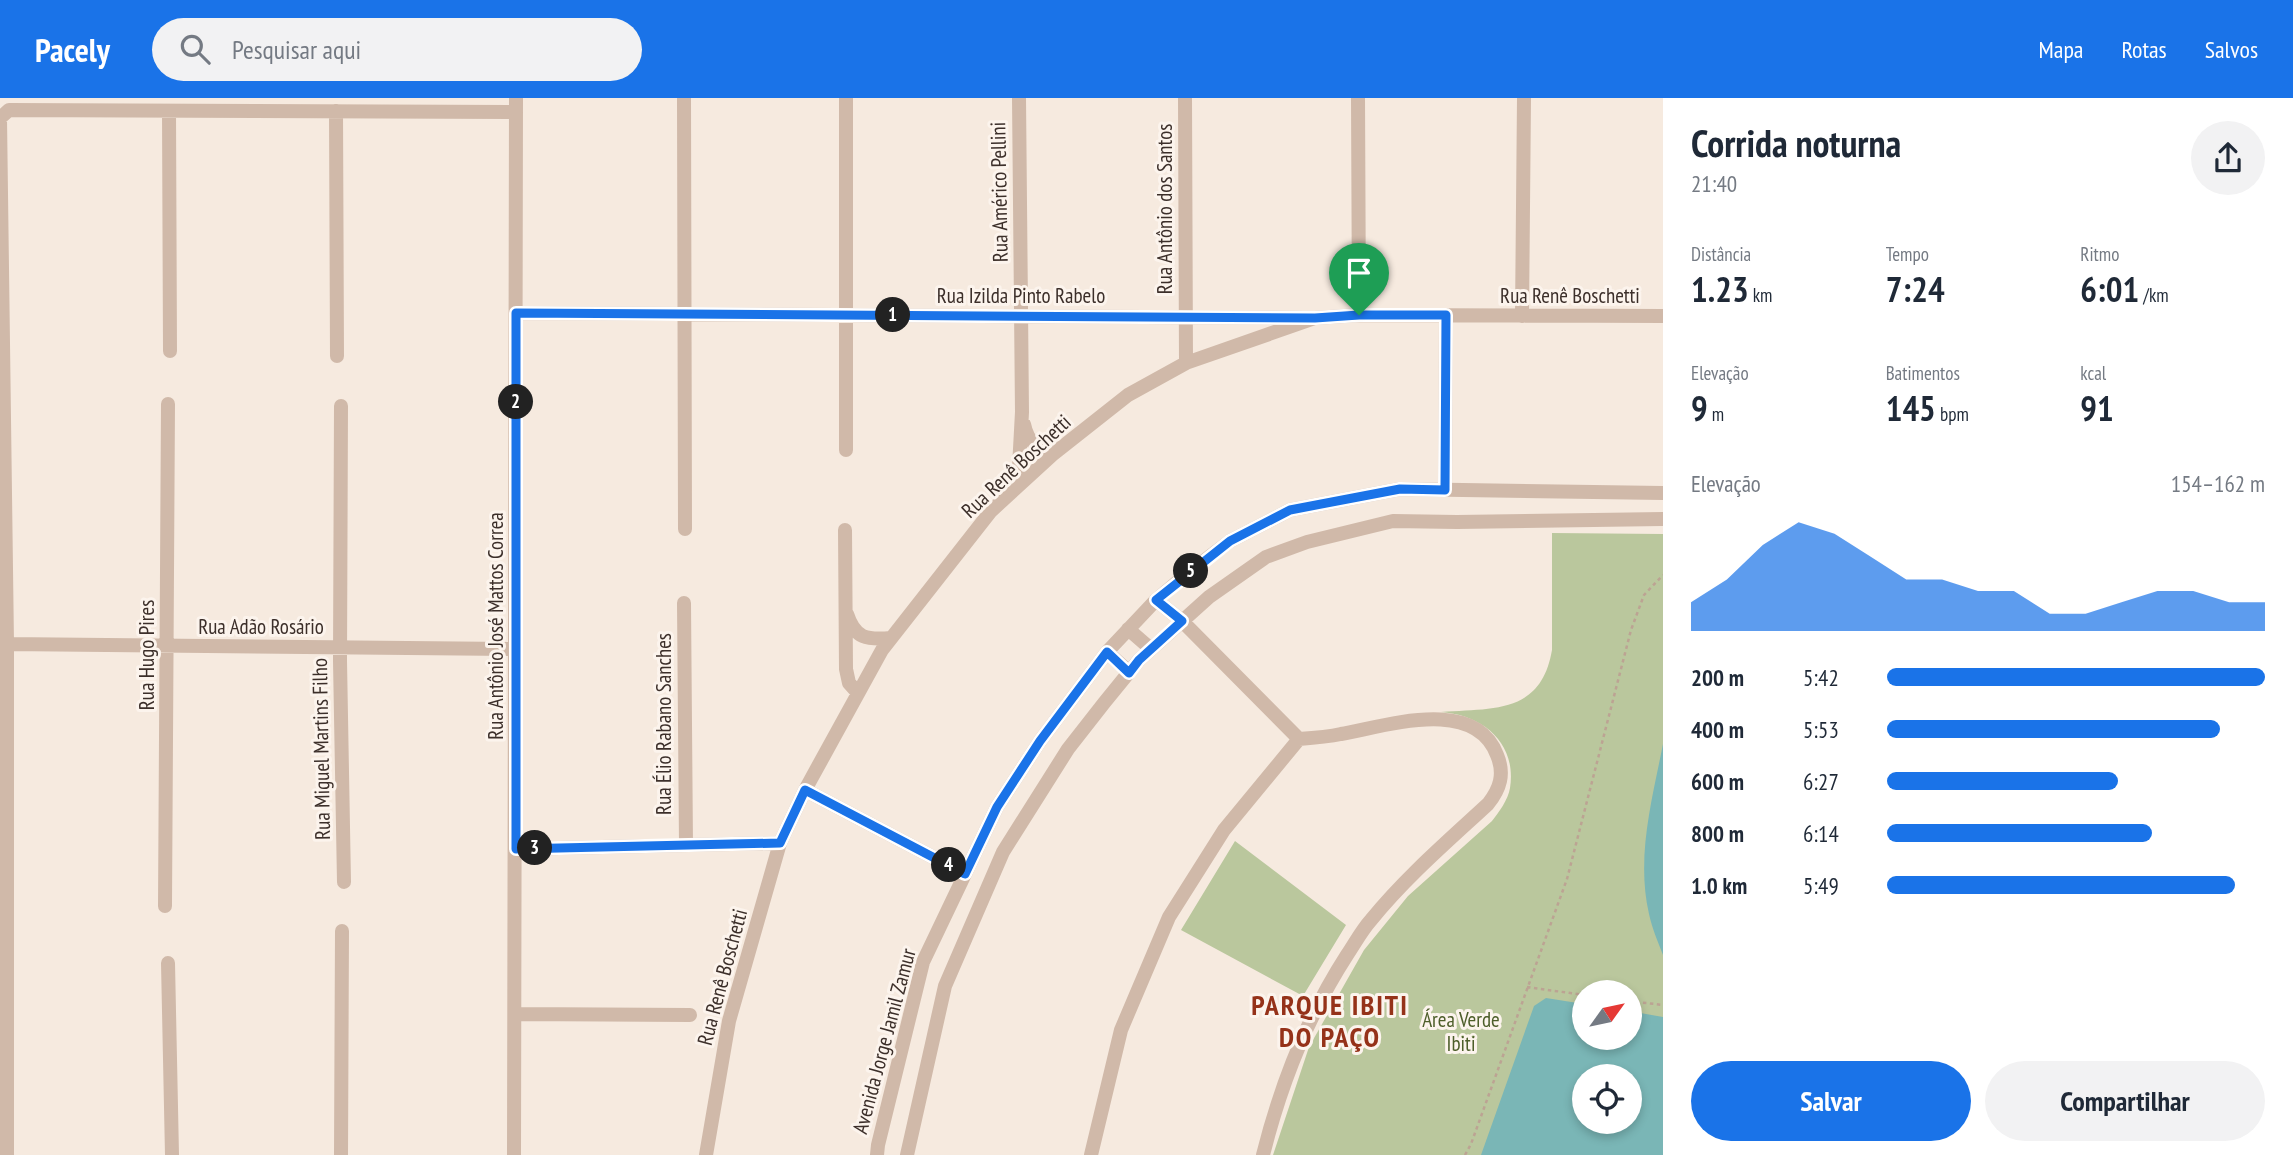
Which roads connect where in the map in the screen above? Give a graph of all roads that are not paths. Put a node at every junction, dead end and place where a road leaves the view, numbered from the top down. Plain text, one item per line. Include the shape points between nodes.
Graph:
1 (684, 98) edge
2 (846, 98) edge
3 (1019, 98) edge
4 (1185, 98) edge
5 (1358, 98) edge
6 (1524, 98) edge
7 (516, 105) edge
8 (169, 111) junction
9 (336, 111) junction
10 (516, 313) junction
11 (684, 314) junction
12 (846, 315) junction
13 (1359, 315) junction
14 (1446, 315) junction
15 (1021, 316) junction
16 (1522, 316) junction
17 (1663, 316) edge
18 (1185, 317) junction
19 (1315, 318) junction
20 (170, 351) dead end
21 (337, 356) dead end
22 (1186, 363) junction
23 (168, 404) dead end
24 (341, 406) dead end
25 (1022, 412) junction
26 (1060, 449) junction
27 (846, 450) dead end
28 (1018, 486) junction
29 (1445, 490) junction
30 (1663, 493) edge
31 (1663, 513) edge
32 (1656, 519) edge
33 (685, 530) dead end
34 (845, 530) dead end
35 (1156, 600) junction
36 (684, 603) dead end
37 (846, 609) junction
38 (1182, 621) junction
39 (1128, 629) junction
40 (891, 638) junction
41 (7, 645) junction
42 (167, 646) junction
43 (340, 648) junction
44 (516, 649) junction
45 (1151, 649) junction
46 (1107, 652) junction
47 (1129, 673) junction
48 (858, 692) junction
49 (1299, 739) junction
50 (805, 790) junction
51 (780, 843) junction
52 (685, 845) junction
53 (516, 849) junction
54 (965, 874) junction
55 (344, 882) dead end
56 (165, 906) dead end
57 (342, 931) dead end
58 (168, 963) dead end
59 (515, 1014) junction
60 (690, 1015) dead end
61 (7, 1155) edge
62 (172, 1155) edge
63 (341, 1155) edge
64 (514, 1155) edge
65 (706, 1155) edge
66 (877, 1155) edge
67 (907, 1155) edge
68 (1091, 1155) edge
69 (1263, 1155) edge

1 - 11 street
2 - 12 street
3 - 15 street, Rua Américo Pellini
4 - 18 street, Rua Antônio dos Santos
5 - 13 street
6 - 16 street
7 - 9 street
7 - 10 street, Rua Antônio José Mattos Correa
8 - 9 street
8 - 20 street
8 - 41 street via 9,110 0,118
9 - 21 street
10 - 11 street, Rua Izilda Pinto Rabelo
10 - 44 street, Rua Antônio José Mattos Correa
11 - 12 street, Rua Izilda Pinto Rabelo
11 - 33 street
12 - 15 street, Rua Izilda Pinto Rabelo
12 - 27 street
13 - 14 street, Rua Renê Boschetti
13 - 19 street, Rua Renê Boschetti
14 - 16 street, Rua Renê Boschetti
14 - 29 street
15 - 18 street, Rua Izilda Pinto Rabelo
15 - 25 street, Rua Américo Pellini
16 - 17 street, Rua Renê Boschetti
18 - 19 street, Rua Izilda Pinto Rabelo
18 - 22 street, Rua Antônio dos Santos
19 - 22 street, Rua Renê Boschetti
22 - 26 street, Rua Renê Boschetti via 1128,395
23 - 42 street, Rua Hugo Pires
24 - 43 street, Rua Miguel Martins Filho
25 - 26 street, Rua Américo Pellini via 1026,434 1034,444 1048,451
25 - 28 street, Rua Américo Pellini
26 - 28 street, Rua Renê Boschetti
28 - 40 street, Rua Renê Boschetti via 991,511
29 - 30 street, Avenida Jorge Jamil Zamur
29 - 35 street, Avenida Jorge Jamil Zamur via 1400,489 1290,510 1230,541
31 - 32 street via 1657,513
32 - 38 street via 1394,521 1266,557
34 - 37 street
35 - 38 street
35 - 39 street, Avenida Jorge Jamil Zamur
36 - 52 street, Rua Élio Rabano Sanches
37 - 40 street via 851,627 864,638
37 - 48 street via 846,669 849,683
38 - 45 street
38 - 49 street
39 - 45 street
39 - 46 street, Avenida Jorge Jamil Zamur
40 - 48 street, Rua Renê Boschetti
41 - 42 street, Rua Adão Rosário
41 - 61 street
42 - 43 street, Rua Adão Rosário
42 - 56 street, Rua Hugo Pires
43 - 44 street, Rua Adão Rosário
43 - 55 street, Rua Miguel Martins Filho
44 - 53 street, Rua Antônio José Mattos Correa
45 - 47 street
46 - 47 street
46 - 54 street, Avenida Jorge Jamil Zamur via 997,807
47 - 67 street via 1068,749 1003,852 945,986
48 - 50 street, Rua Renê Boschetti
49 - 68 street via 1224,830 1169,917 1121,1030
49 - 69 street via 1419,719 1448,719 1487,737 1497,752 1501,783 1488,804 1369,921 1331,980 1287,1073
50 - 51 street, Rua Renê Boschetti
50 - 54 street
51 - 52 street
51 - 65 street, Rua Renê Boschetti via 729,1021
52 - 53 street
53 - 59 street, Rua Antônio José Mattos Correa
54 - 66 street, Avenida Jorge Jamil Zamur via 922,962
57 - 63 street
58 - 62 street
59 - 60 street
59 - 64 street, Rua Antônio José Mattos Correa

